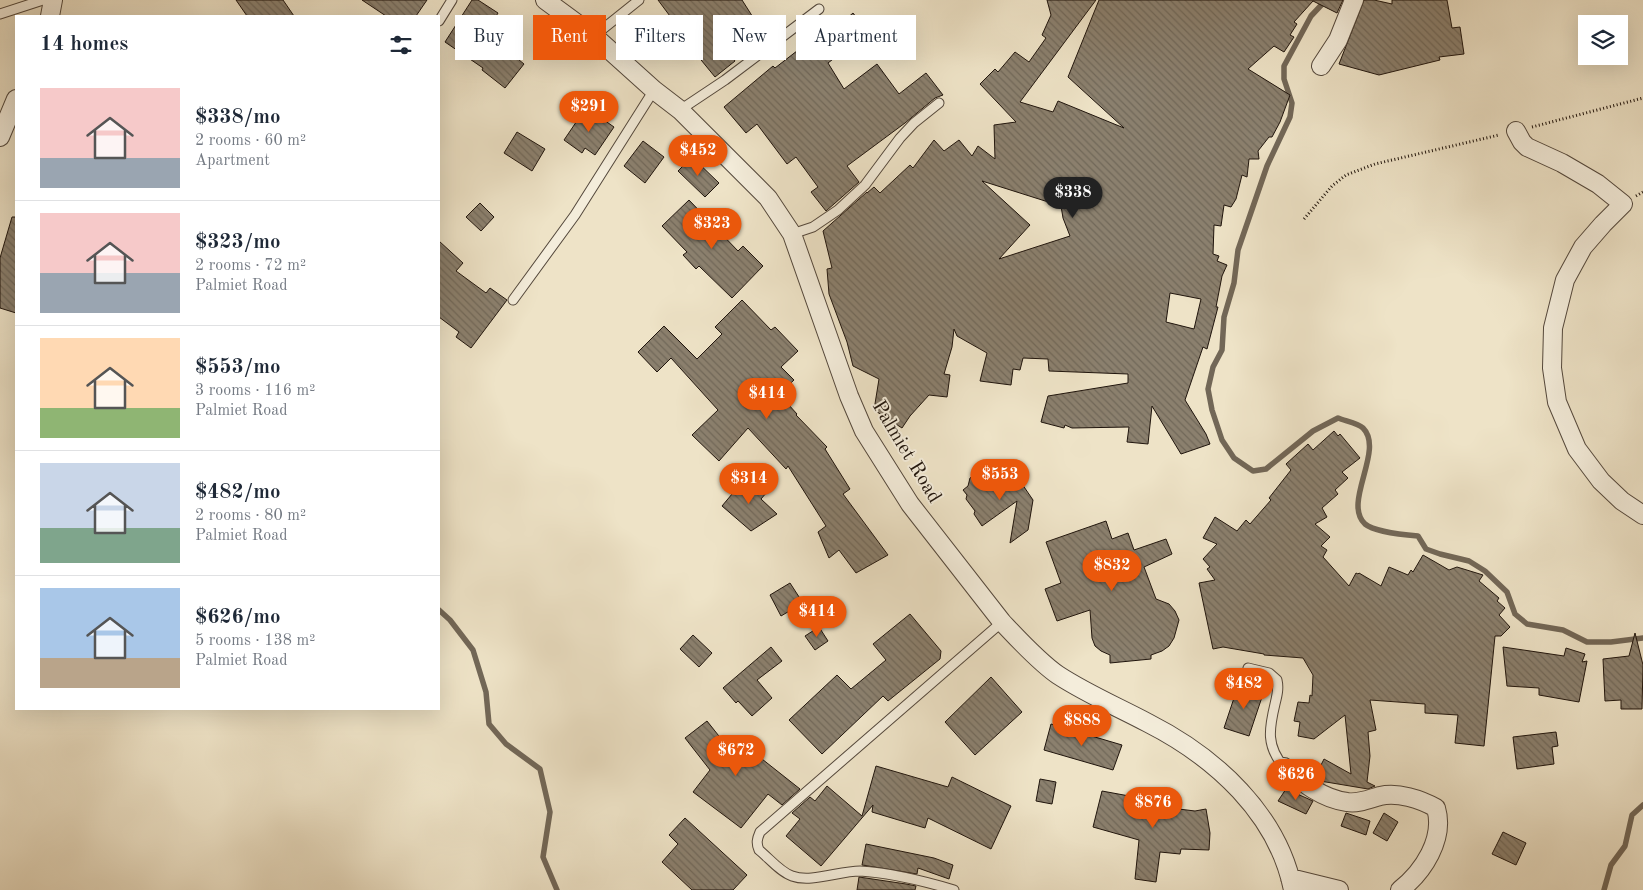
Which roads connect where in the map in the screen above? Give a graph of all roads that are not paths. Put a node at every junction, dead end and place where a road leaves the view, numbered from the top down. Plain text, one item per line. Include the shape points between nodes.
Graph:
1 (43, 0) edge
2 (53, 0) edge
3 (452, 0) edge
4 (545, 0) edge
5 (639, 0) edge
6 (1354, 0) edge
7 (819, 10) dead end
8 (0, 14) edge
9 (50, 15) edge
10 (565, 15) edge
11 (440, 19) edge
12 (606, 26) edge
13 (606, 47) edge
14 (1321, 66) dead end
15 (654, 90) junction
16 (15, 101) edge
17 (939, 103) dead end
18 (680, 110) junction
19 (1516, 131) road end
20 (0, 137) edge
21 (792, 234) junction
22 (513, 300) dead end
23 (1643, 515) edge
24 (1002, 622) junction
25 (1248, 668) dead end
26 (1284, 767) joint
27 (1292, 884) edge
28 (954, 890) edge
29 (1340, 890) edge
30 (1400, 890) edge

1 - 8 lane
2 - 9 street
3 - 11 lane
4 - 10 street, Palmiet Road
5 - 12 lane
6 - 14 street via 1338,40
7 - 18 lane
13 - 15 street, Palmiet Road
15 - 18 street, Palmiet Road
15 - 22 lane via 575,215
16 - 20 street
17 - 21 lane via 900,138 865,186 813,227
18 - 21 street, Palmiet Road via 768,198
19 - 23 street via 1527,148 1562,163 1598,184 1623,204 1582,247 1565,280 1553,328 1552,368 1557,402 1577,449 1601,481
21 - 24 street, Palmiet Road via 864,431 910,504
24 - 27 street, Palmiet Road via 1056,673 1184,744 1225,775 1256,810 1276,840
24 - 28 lane via 760,832 757,839 760,850 793,877 860,871 917,879
25 - 26 lane via 1277,680 1270,742
26 - 30 street via 1300,781 1332,799 1348,803 1383,795 1404,796 1436,808 1437,829 1426,862
27 - 29 street, Palmiet Road

